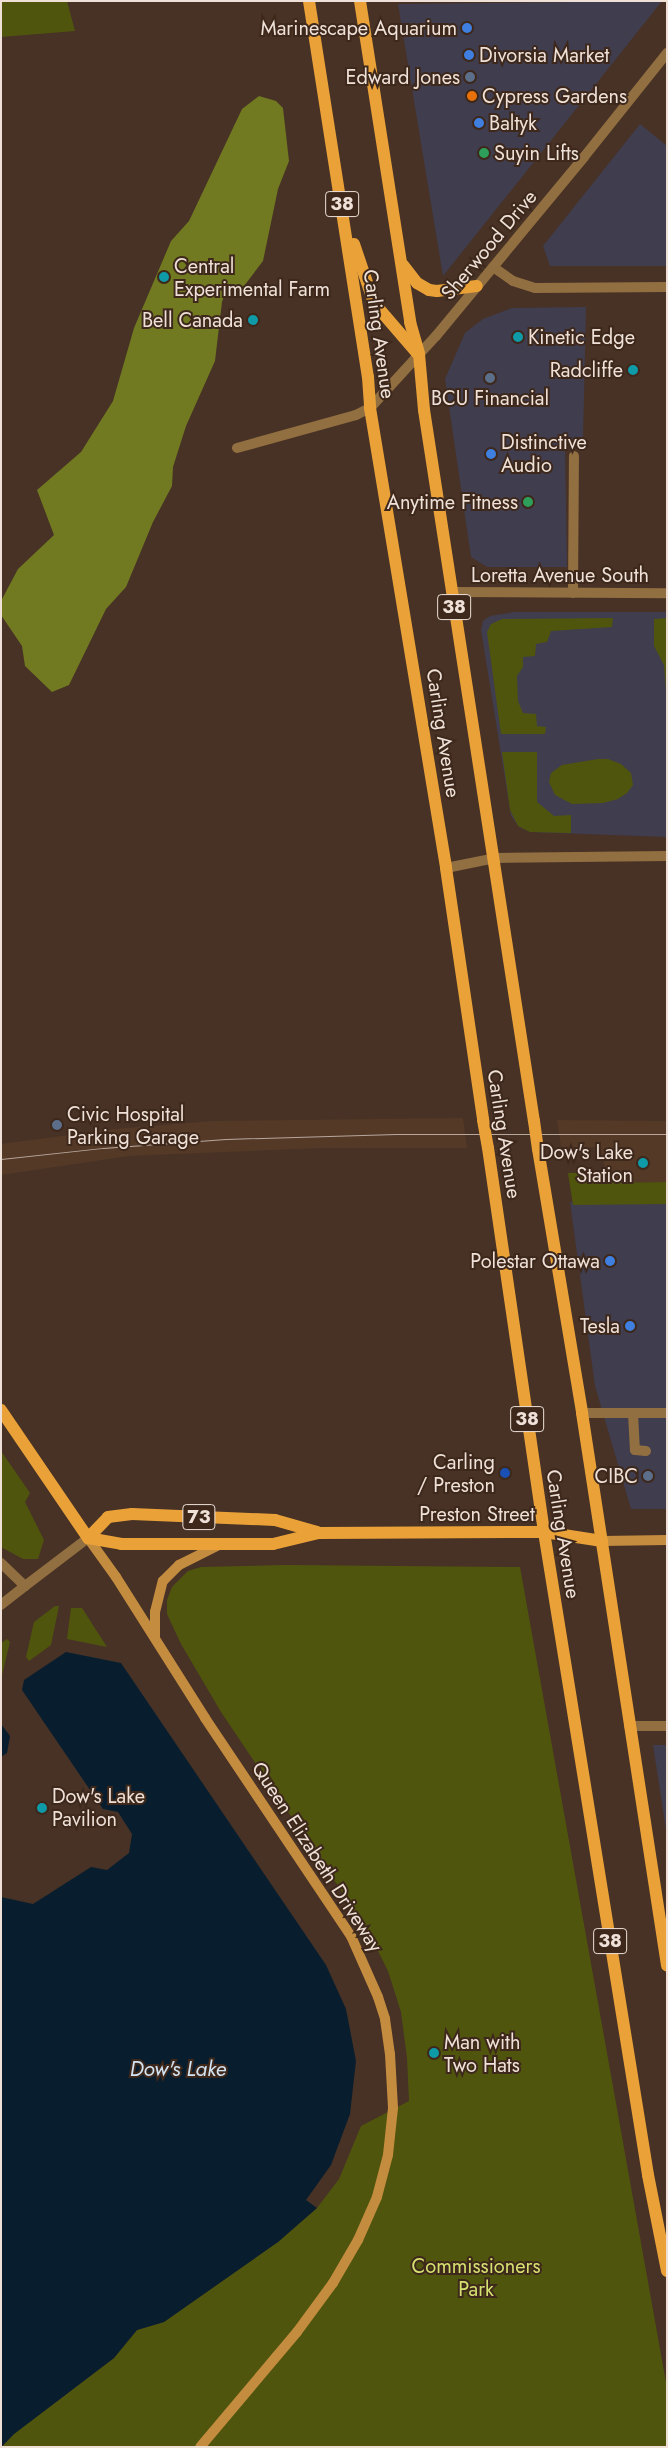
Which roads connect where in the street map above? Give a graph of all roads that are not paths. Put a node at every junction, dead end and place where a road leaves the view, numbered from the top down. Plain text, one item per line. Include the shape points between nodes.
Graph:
1 (309, 1) edge
2 (360, 1) edge
3 (667, 53) edge
4 (342, 202) junction
5 (401, 260) junction
6 (493, 267) junction
7 (477, 286) junction
8 (667, 287) edge
9 (419, 354) junction
10 (370, 408) junction
11 (237, 448) dead end
12 (574, 456) dead end
13 (452, 592) junction
14 (574, 593) junction
15 (667, 593) edge
16 (667, 856) edge
17 (495, 858) junction
18 (446, 868) junction
19 (1, 1410) edge
20 (582, 1413) junction
21 (634, 1413) junction
22 (667, 1413) edge
23 (646, 1450) dead end
24 (544, 1532) junction
25 (318, 1533) junction
26 (88, 1538) junction
27 (667, 1540) edge
28 (602, 1541) junction
29 (222, 1544) junction
30 (1, 1563) edge
31 (25, 1586) junction
32 (1, 1605) edge
33 (156, 1641) junction
34 (629, 1726) junction
35 (667, 1726) edge
36 (667, 1966) edge
37 (667, 2271) edge
38 (200, 2447) edge

1 - 4 main road, Carling Avenue / 38
2 - 5 main road, Carling Avenue / 38
3 - 6 street, Sherwood Drive
4 - 9 main road via 374,303
4 - 10 main road, Carling Avenue / 38
5 - 7 main road via 417,284 429,290
5 - 9 main road, Carling Avenue / 38 via 410,322
6 - 7 street, Sherwood Drive
6 - 8 street via 513,281 535,288
7 - 9 street, Sherwood Drive
9 - 10 street, Sherwood Drive
9 - 13 main road, Carling Avenue / 38 via 424,410
10 - 11 street via 356,415
10 - 18 main road, Carling Avenue / 38
12 - 14 street
13 - 14 street, Loretta Avenue South
13 - 17 main road, Carling Avenue / 38
14 - 15 street, Loretta Avenue South
16 - 17 street
17 - 18 street
17 - 20 main road, Carling Avenue / 38, bridge via 538,1149
18 - 24 main road, Carling Avenue / 38, bridge
19 - 26 main road
20 - 21 street
20 - 28 main road, Carling Avenue / 38
21 - 22 street
21 - 23 street via 635,1450
24 - 25 main road, Preston Street / 73
24 - 28 main road, Preston Street / 73
24 - 37 main road, Carling Avenue / 38 via 648,2175
25 - 26 main road, Preston Street / 73 via 275,1520 132,1514 108,1518
25 - 29 main road, Preston Street / 73 via 273,1544
26 - 29 main road, Preston Street / 73 via 121,1544
26 - 31 street
26 - 33 main road, Queen Elizabeth Driveway
27 - 28 main road, Preston Street / 73
28 - 34 main road, Carling Avenue / 38
29 - 33 main road via 179,1565 163,1581 154,1612
30 - 31 street
31 - 32 street
33 - 38 main road, Queen Elizabeth Driveway via 352,1936 372,1978 385,2019 392,2082 388,2155 377,2197 358,2240 333,2283 297,2332
34 - 35 street
34 - 36 main road, Carling Avenue / 38

